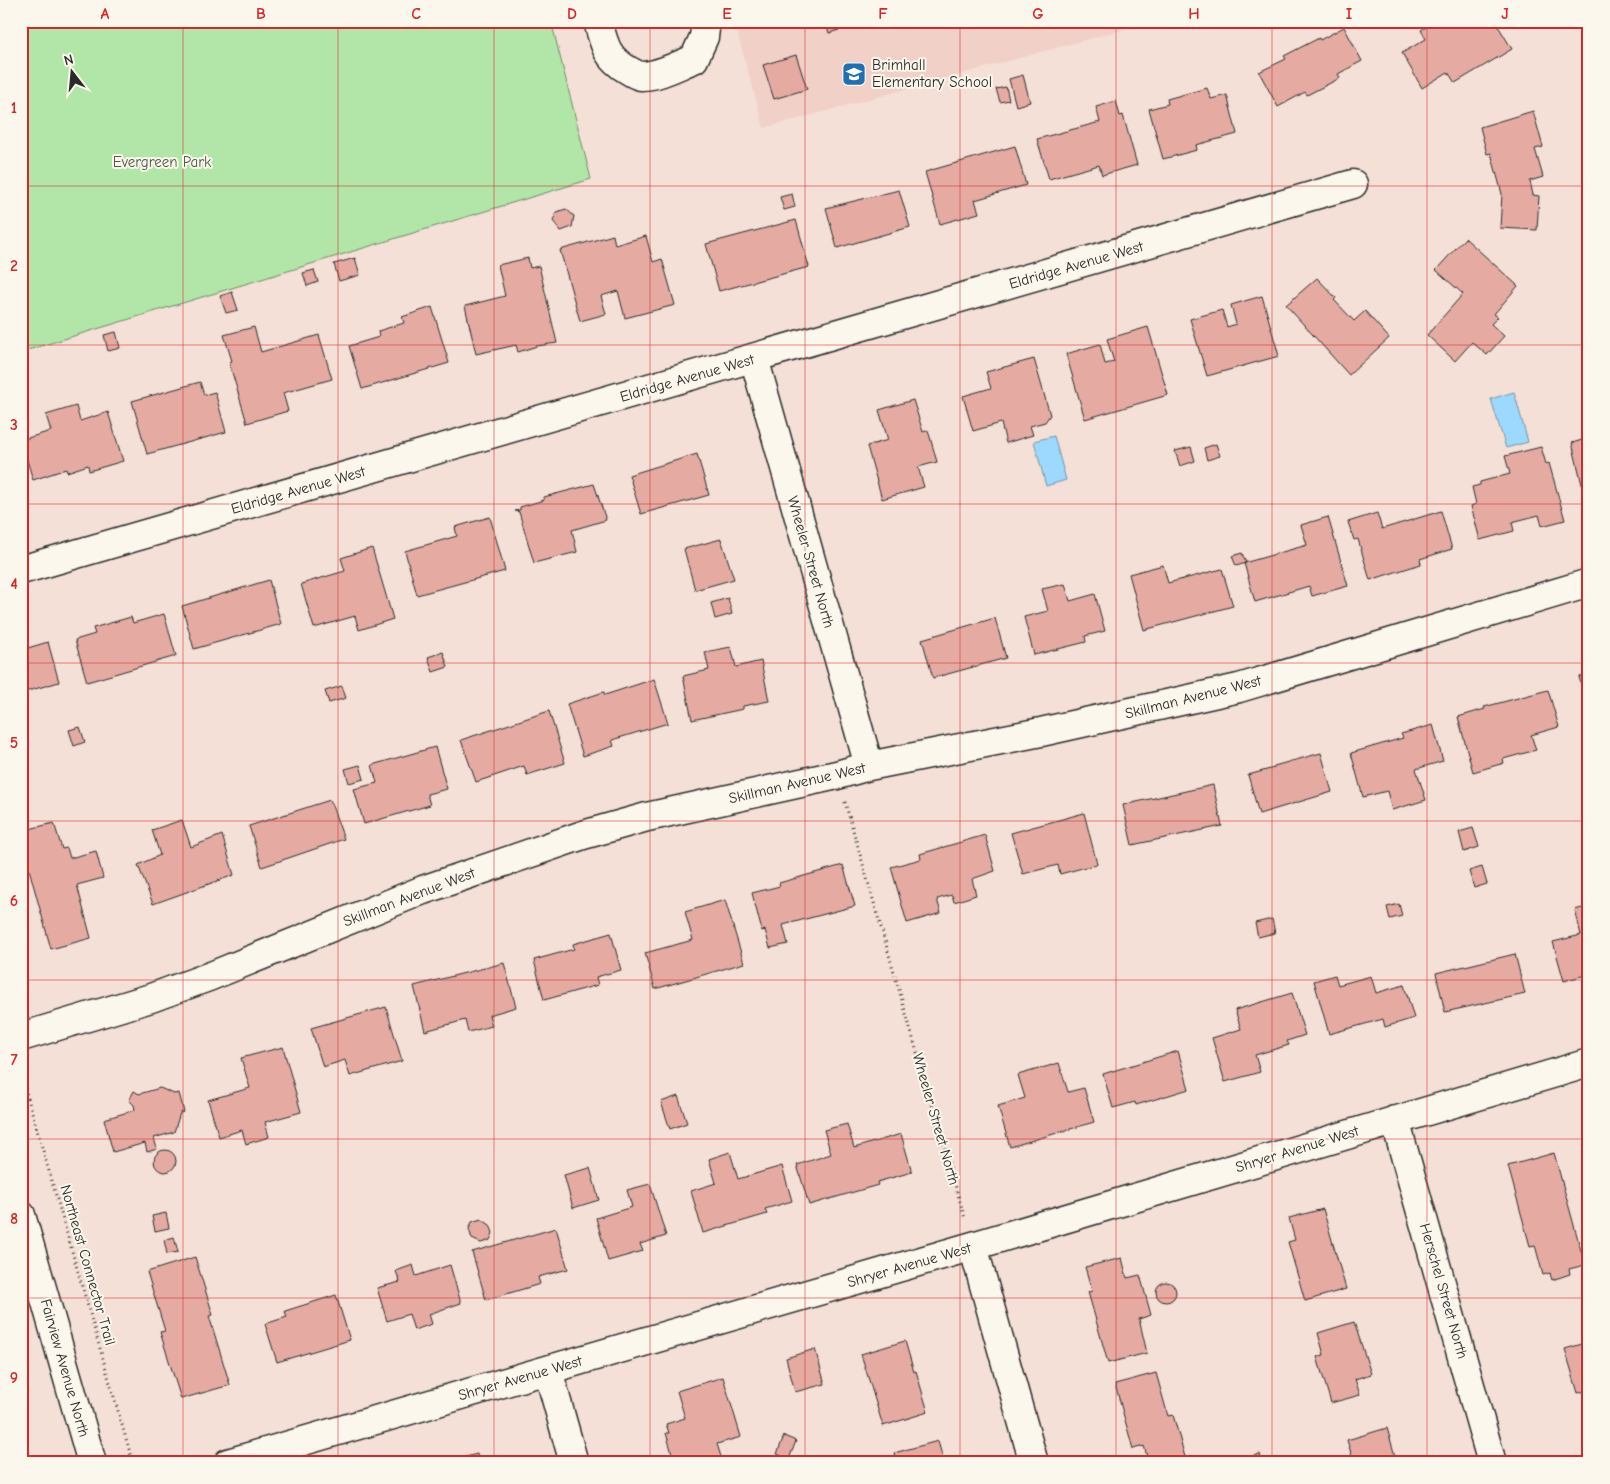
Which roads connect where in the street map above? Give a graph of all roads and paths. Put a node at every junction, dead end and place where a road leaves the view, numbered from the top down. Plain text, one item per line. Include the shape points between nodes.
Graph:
1 (598, 21) edge
2 (706, 21) edge
3 (1353, 184) dead end
4 (754, 358) junction
5 (21, 570) edge
6 (1589, 583) edge
7 (868, 766) junction
8 (837, 775) junction
9 (21, 1036) edge
10 (1589, 1063) edge
11 (21, 1074) edge
12 (1396, 1120) junction
13 (21, 1215) edge
14 (973, 1246) junction
15 (29, 1274) edge
16 (548, 1370) junction
17 (92, 1463) edge
18 (133, 1463) edge
19 (228, 1463) edge
20 (574, 1463) edge
21 (1034, 1463) edge
22 (1492, 1463) edge

1 - 2 street via 609,55 639,77 694,59 704,37
3 - 4 street, Eldridge Avenue West
4 - 5 street, Eldridge Avenue West
4 - 7 street, Wheeler Street North
6 - 7 street, Skillman Avenue West via 1239,688
7 - 8 street, Skillman Avenue West
8 - 9 street, Skillman Avenue West via 657,814 583,835 423,890 151,998
8 - 14 path, Wheeler Street North
10 - 12 street, Shryer Avenue West
11 - 18 path, Northeast Connector Trail
12 - 14 street, Shryer Avenue West
12 - 22 street, Herschel Street North
13 - 15 street, Fairview Avenue North
14 - 16 street, Shryer Avenue West
14 - 21 street
15 - 17 street, Fairview Avenue North
16 - 19 street, Shryer Avenue West
16 - 20 street

